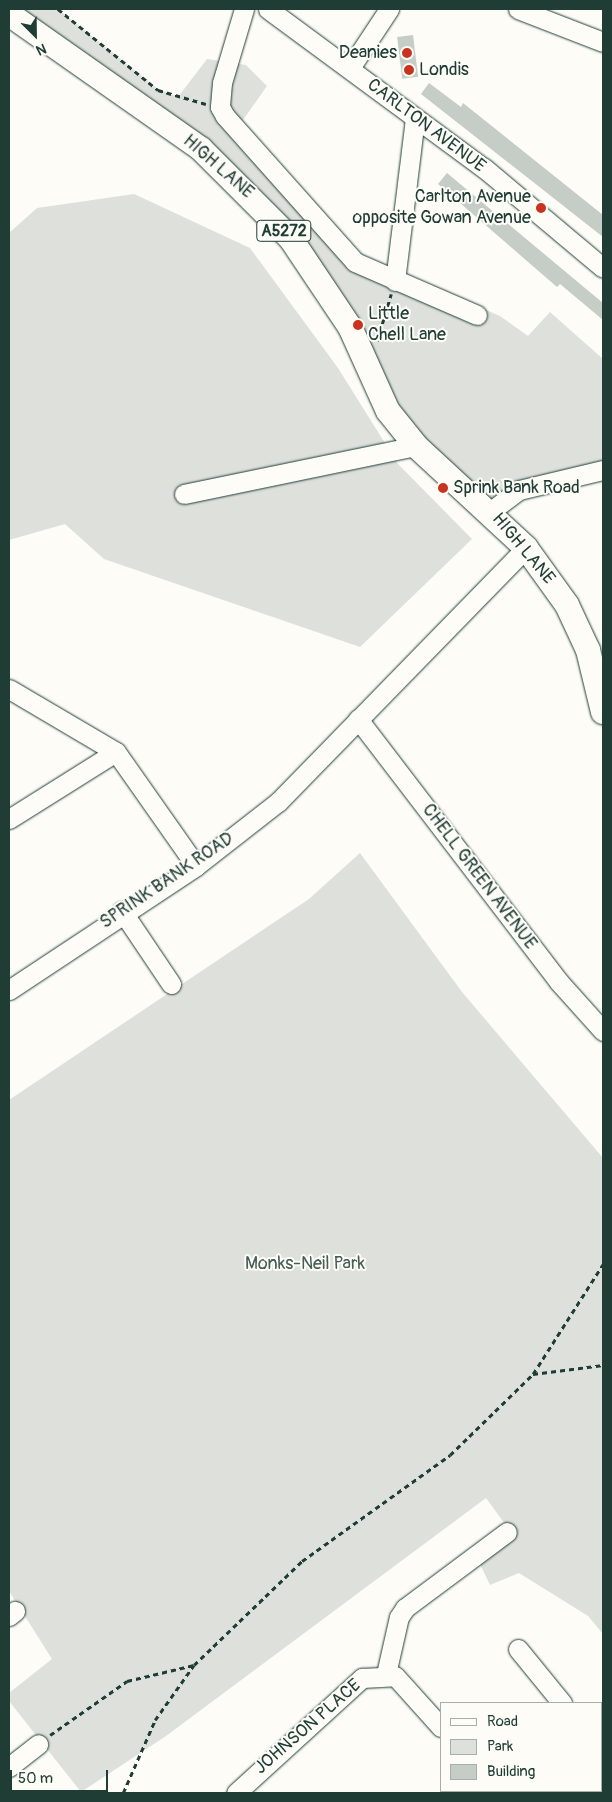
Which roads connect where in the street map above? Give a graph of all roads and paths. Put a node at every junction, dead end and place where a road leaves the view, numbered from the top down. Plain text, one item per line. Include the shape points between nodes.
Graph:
1 (58, 9) edge
2 (244, 9) edge
3 (268, 9) edge
4 (389, 9) edge
5 (518, 9) edge
6 (9, 14) edge
7 (603, 42) edge
8 (350, 68) junction
9 (222, 111) junction
10 (415, 118) junction
11 (603, 268) edge
12 (395, 280) junction
13 (477, 315) dead end
14 (366, 365) junction
15 (416, 446) junction
16 (603, 470) edge
17 (184, 494) dead end
18 (491, 511) junction
19 (526, 548) junction
20 (9, 689) edge
21 (603, 712) edge
22 (358, 719) junction
23 (116, 752) junction
24 (9, 819) edge
25 (196, 866) junction
26 (122, 911) junction
27 (171, 984) dead end
28 (9, 990) edge
29 (603, 1031) edge
30 (603, 1264) edge
31 (603, 1365) edge
32 (534, 1374) junction
33 (507, 1532) dead end
34 (518, 1649) dead end
35 (194, 1665) junction
36 (386, 1674) junction
37 (561, 1702) edge
38 (440, 1726) edge
39 (38, 1744) joint
40 (9, 1766) edge
41 (123, 1793) edge
42 (236, 1793) edge

1 - 9 path via 158,90
2 - 9 street via 222,83
3 - 8 street, CARLTON AVENUE
4 - 8 street
5 - 7 street
6 - 14 main road, HIGH LANE / A5272 via 228,172 323,282
8 - 10 street, CARLTON AVENUE
9 - 12 street via 355,262
10 - 11 street, CARLTON AVENUE via 484,168
10 - 12 street
12 - 13 street
12 - 14 path via 373,356
14 - 15 main road, HIGH LANE / A5272 via 388,411
15 - 17 street
15 - 18 main road, HIGH LANE / A5272
16 - 18 street via 519,490
18 - 19 main road, HIGH LANE / A5272
19 - 21 main road, HIGH LANE / A5272 via 579,628
19 - 22 street, SPRINK BANK ROAD
20 - 23 street
22 - 25 street, SPRINK BANK ROAD via 278,802
22 - 29 street, CHELL GREEN AVENUE via 559,982
23 - 24 street
23 - 25 street
25 - 26 street, SPRINK BANK ROAD
26 - 27 street
26 - 28 street, SPRINK BANK ROAD
30 - 32 path
31 - 32 path
32 - 35 path via 450,1455 302,1561
33 - 36 street via 469,1571 405,1608
34 - 37 street
35 - 39 path via 127,1681
35 - 41 path via 155,1720
36 - 38 street via 407,1686
36 - 42 street, JOHNSON PLACE via 362,1678 345,1690
39 - 40 street

